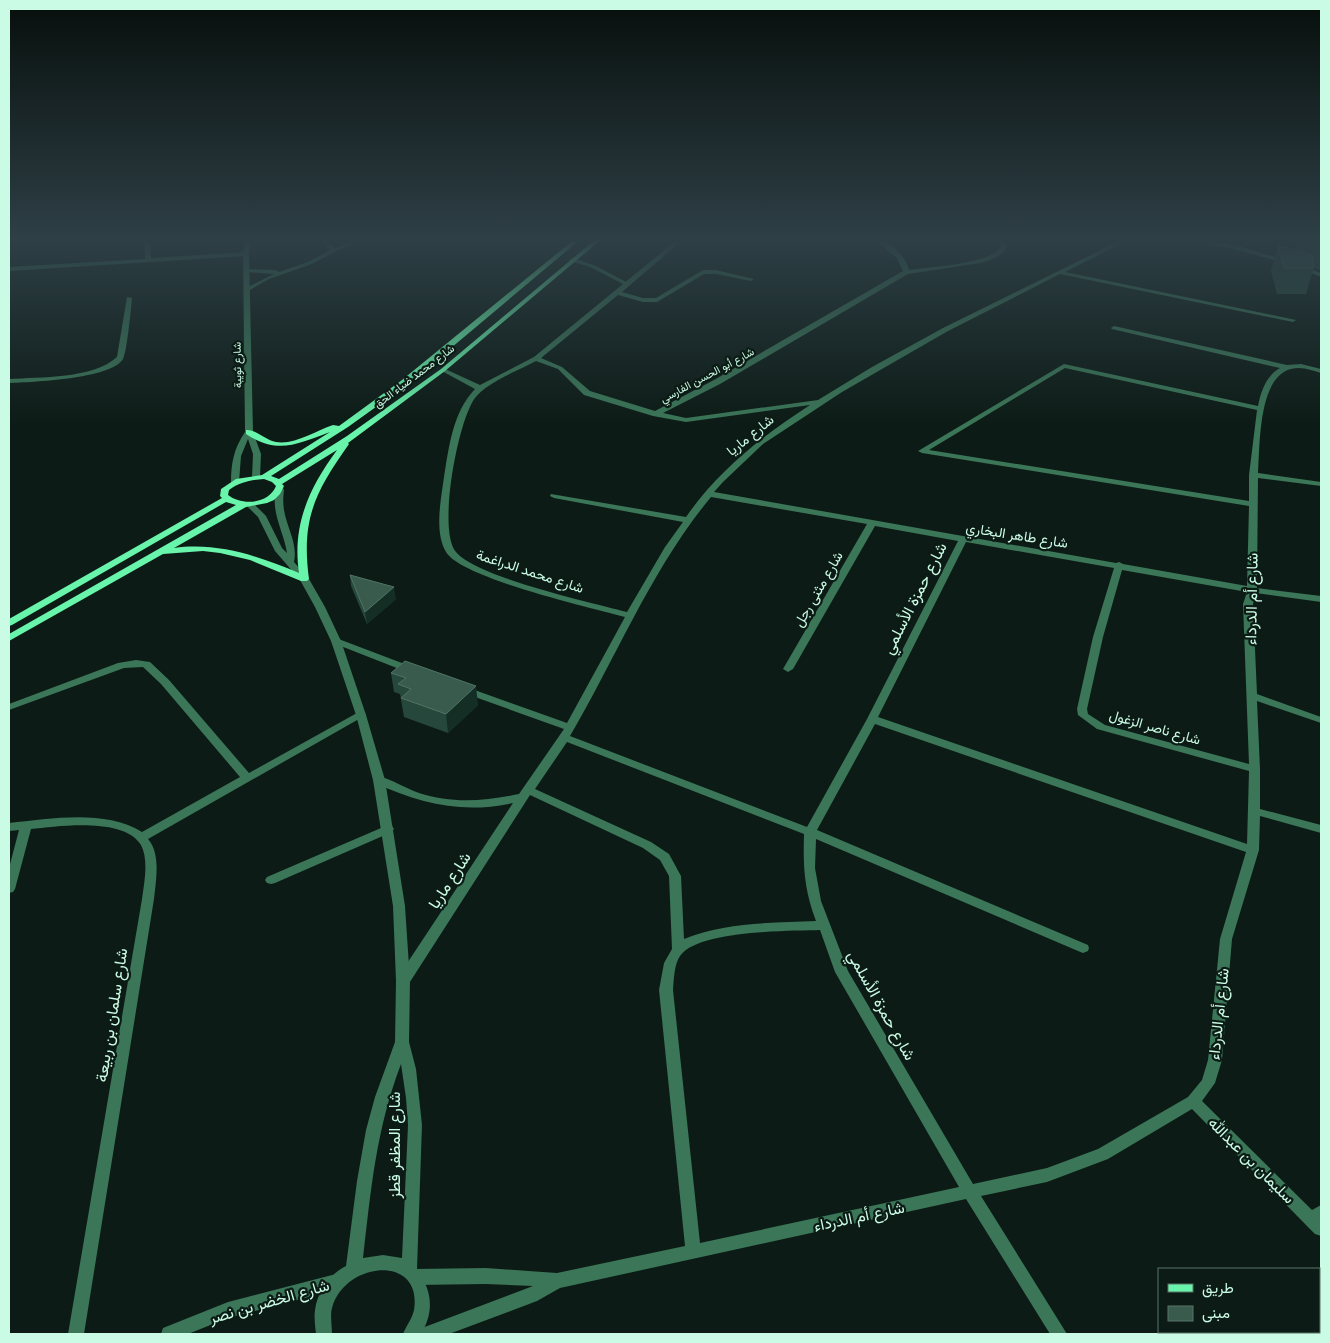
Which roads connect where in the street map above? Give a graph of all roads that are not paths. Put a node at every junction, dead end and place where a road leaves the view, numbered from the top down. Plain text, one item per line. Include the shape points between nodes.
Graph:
1 (129, 301) edge
2 (246, 301) edge
3 (503, 301) edge
4 (524, 301) edge
5 (607, 301) edge
6 (857, 301) edge
7 (1000, 301) edge
8 (1198, 301) edge
9 (1293, 320) dead end
10 (1114, 328) dead end
11 (536, 358) junction
12 (1286, 367) junction
13 (443, 370) junction
14 (1321, 371) edge
15 (9, 381) edge
16 (480, 388) junction
17 (820, 402) junction
18 (1262, 409) junction
19 (656, 414) junction
20 (345, 425) junction
21 (249, 432) junction
22 (350, 438) junction
23 (1253, 475) junction
24 (260, 477) junction
25 (234, 482) junction
26 (1321, 484) edge
27 (279, 486) junction
28 (710, 494) junction
29 (554, 496) dead end
30 (226, 499) junction
31 (247, 504) junction
32 (1252, 504) junction
33 (686, 520) junction
34 (872, 523) junction
35 (963, 540) junction
36 (139, 549) junction
37 (154, 554) junction
38 (290, 561) junction
39 (1119, 565) junction
40 (304, 579) junction
41 (1252, 590) junction
42 (1321, 599) edge
43 (629, 615) junction
44 (9, 623) edge
45 (9, 638) edge
46 (336, 641) junction
47 (788, 669) dead end
48 (419, 673) edge
49 (455, 687) edge
50 (1253, 696) junction
51 (9, 707) edge
52 (361, 715) junction
53 (872, 719) junction
54 (1321, 720) edge
55 (567, 732) junction
56 (1255, 769) junction
57 (247, 778) junction
58 (378, 780) junction
59 (525, 794) junction
60 (1254, 811) junction
61 (26, 826) junction
62 (9, 827) edge
63 (1321, 829) edge
64 (388, 830) junction
65 (810, 832) junction
66 (142, 837) junction
67 (1253, 850) junction
68 (271, 880) dead end
69 (9, 889) edge
70 (823, 925) junction
71 (1083, 948) dead end
72 (678, 950) junction
73 (402, 981) junction
74 (402, 1042) junction
75 (1193, 1101) junction
76 (969, 1192) junction
77 (1318, 1220) edge
78 (693, 1252) junction
79 (354, 1268) junction
80 (412, 1274) junction
81 (557, 1281) junction
82 (336, 1282) junction
83 (76, 1334) edge
84 (173, 1334) edge
85 (324, 1334) edge
86 (411, 1334) edge
87 (428, 1334) edge
88 (1059, 1334) edge

1 - 15 street via 120,358 116,364 100,371
2 - 21 street, شارع ثويبة
3 - 20 main road, شارع محمد ضياء الحق via 405,382
4 - 13 main road, شارع محمد ضياء الحق
5 - 11 street
6 - 19 street, شارع أبو الحسن الفارسي via 725,378
7 - 17 street, شارع ماريا via 919,342
8 - 9 street
10 - 12 street
11 - 16 street
11 - 19 street, شارع أبو الحسن الفارسي via 560,368 587,393
12 - 14 street via 1305,366
12 - 18 street, شارع أم الدرداء via 1271,380 1264,394
13 - 16 street
13 - 22 main road, شارع محمد ضياء الحق
16 - 43 street, شارع محمد الدراغمة via 464,406 453,443 445,528 451,553 460,563 478,570
17 - 19 street via 686,420
17 - 28 street, شارع ماريا via 751,450
18 - 23 street, شارع أم الدرداء
18 - 32 street via 1064,366 922,451
20 - 21 main road via 283,445 268,443
20 - 24 main road, شارع محمد ضياء الحق
21 - 24 street, شارع ثويبة via 257,454
21 - 25 street via 235,457
22 - 27 main road, شارع محمد ضياء الحق
22 - 40 main road via 321,479 311,502 300,551
23 - 26 street
23 - 32 street, شارع أم الدرداء
24 - 25 main road, شارع محمد ضياء الحق
24 - 27 main road
25 - 30 main road via 224,492
27 - 31 main road, شارع محمد ضياء الحق via 272,498
27 - 38 street via 278,510 292,552
28 - 33 street, شارع ماريا
28 - 34 street, شارع طاهر البخاري
29 - 33 street
30 - 31 main road
30 - 36 main road
31 - 37 main road
31 - 38 street via 262,516 278,549
32 - 41 street, شارع أم الدرداء
33 - 43 street, شارع ماريا
34 - 35 street, شارع طاهر البخاري
34 - 47 street, شارع مثنى رجل
35 - 39 street, شارع طاهر البخاري
35 - 53 street, شارع حمزة الأسلمي
36 - 37 main road
36 - 44 main road
37 - 40 main road via 179,550 229,551 257,558
37 - 45 main road
38 - 40 street
39 - 41 street, شارع طاهر البخاري
39 - 56 street, شارع ناصر الزغول via 1098,637 1083,715 1101,727
40 - 46 street
41 - 42 street, شارع طاهر البخاري
41 - 50 street, شارع أم الدرداء via 1248,626
43 - 55 street, شارع ماريا
46 - 48 street
46 - 52 street
49 - 55 street
50 - 54 street
50 - 56 street, شارع أم الدرداء
51 - 57 street via 122,665 146,664
52 - 57 street
52 - 58 street
53 - 65 street, شارع حمزة الأسلمي
53 - 67 street
55 - 59 street, شارع ماريا
55 - 65 street
56 - 60 street, شارع أم الدرداء
57 - 66 street
58 - 59 street via 406,794 440,802 480,805
58 - 64 street
59 - 72 street via 647,846 665,857 674,876
59 - 73 street, شارع ماريا
60 - 63 street
60 - 67 street, شارع أم الدرداء
61 - 62 street
61 - 66 street via 78,822 112,824
61 - 69 street
64 - 68 street
64 - 73 street via 399,906
65 - 70 street, شارع حمزة الأسلمي via 809,868
65 - 71 street
66 - 83 street, شارع سلمان بن ربيعة via 149,860 148,899
67 - 75 street, شارع أم الدرداء via 1226,939 1215,1060 1208,1083
70 - 72 street via 724,932 696,939
70 - 76 street, شارع حمزة الأسلمي via 842,972
72 - 78 street via 666,990
73 - 74 street
74 - 79 street, شارع المظفر قطز via 373,1130
74 - 80 street, شارع المظفر قطز via 409,1069 415,1125
75 - 76 street, شارع أم الدرداء via 1103,1154 1047,1175
75 - 77 street, سليمان بن عبدالله
76 - 78 street, شارع أم الدرداء
76 - 88 street, شارع حمزة الأسلمي
78 - 81 street, شارع أم الدرداء
79 - 80 street via 374,1262 392,1263
79 - 82 street
80 - 81 street, شارع أم الدرداء via 527,1277
80 - 86 street via 421,1288 423,1302 421,1316
81 - 87 street, شارع أم الدرداء via 531,1296
82 - 84 street, شارع الخضر بن نصر via 228,1310
82 - 85 street via 326,1298 321,1316

